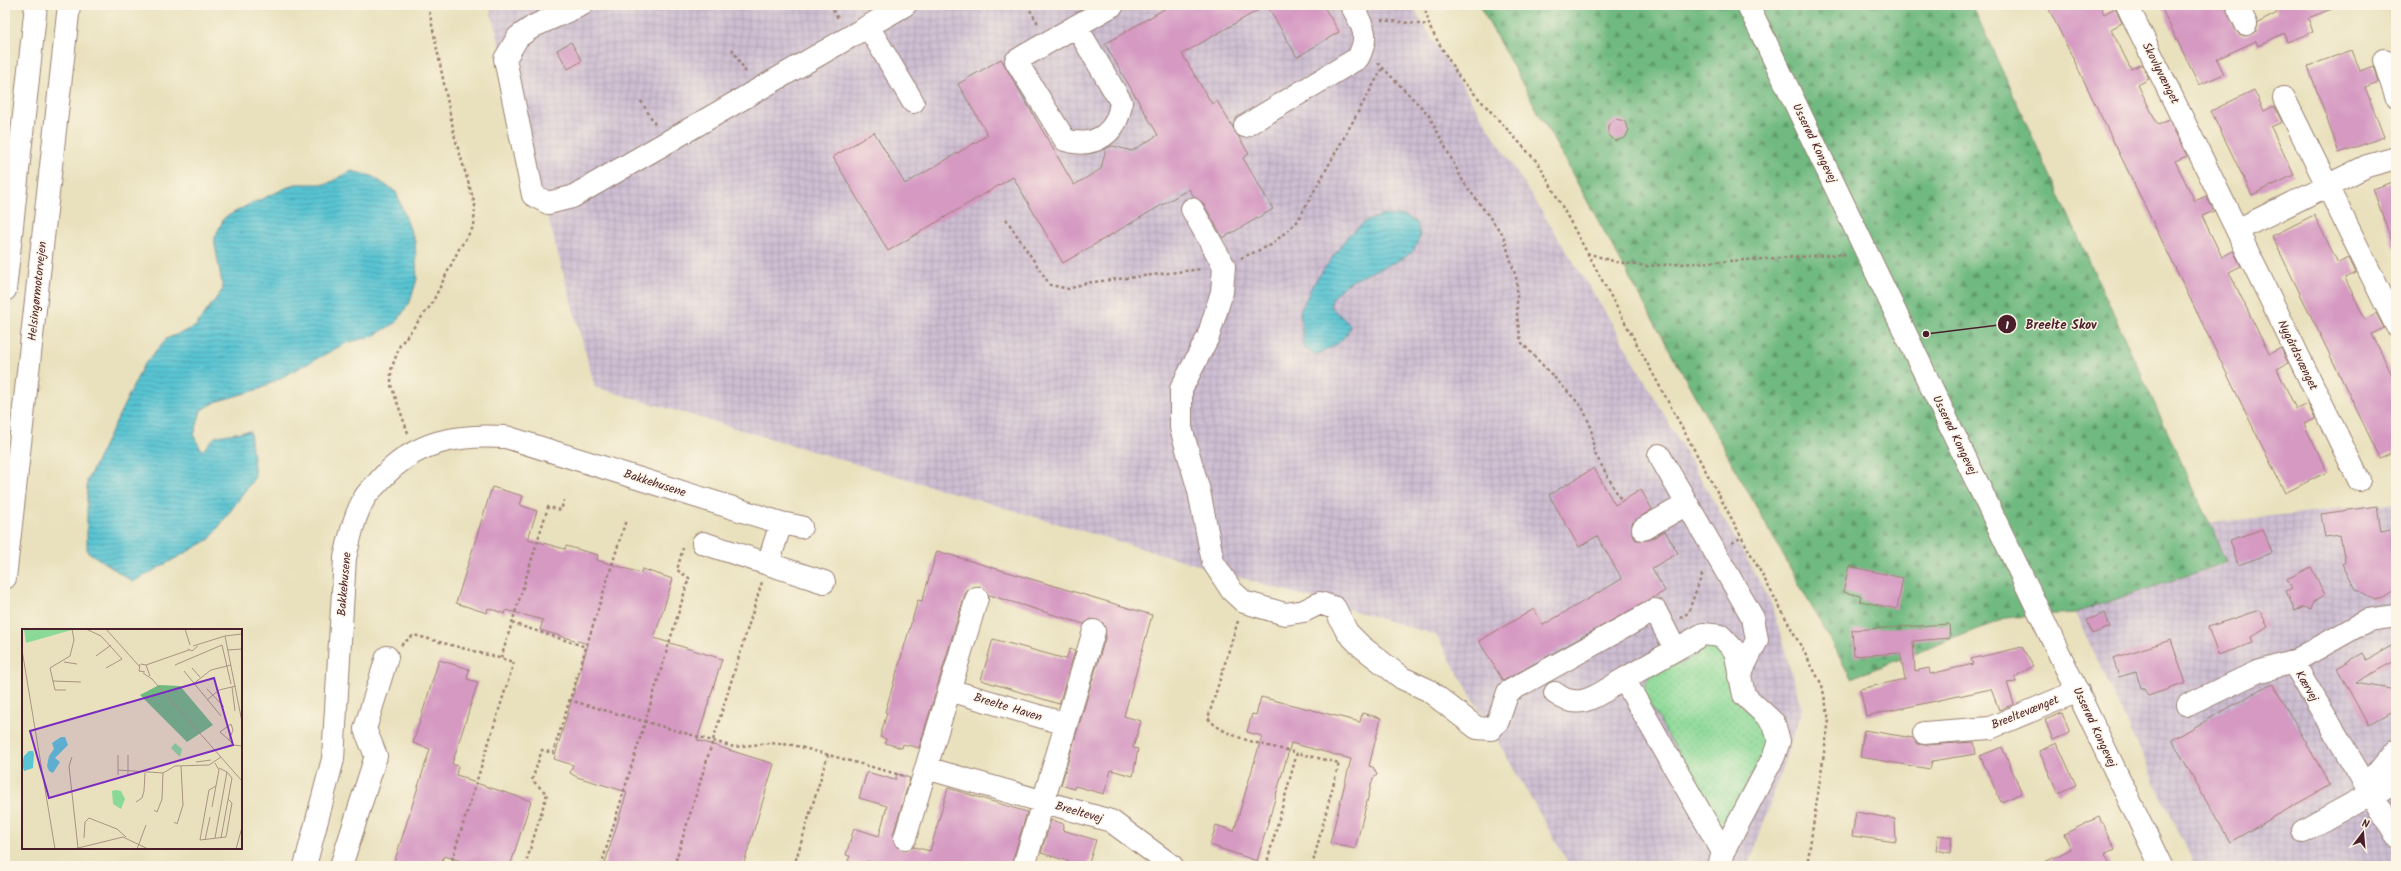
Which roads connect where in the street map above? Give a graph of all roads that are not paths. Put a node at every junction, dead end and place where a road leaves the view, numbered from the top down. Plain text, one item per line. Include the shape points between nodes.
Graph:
1 (36, 5) edge
2 (69, 5) edge
3 (580, 5) edge
4 (905, 5) edge
5 (1113, 5) edge
6 (1748, 5) edge
7 (2127, 5) edge
8 (1355, 12) edge
9 (868, 26) junction
10 (1076, 26) junction
11 (2384, 60) dead end
12 (2396, 96) edge
13 (2284, 98) dead end
14 (913, 102) dead end
15 (1245, 126) dead end
16 (2194, 140) joint
17 (2396, 158) edge
18 (2327, 185) junction
19 (1192, 209) dead end
20 (2237, 230) junction
21 (5, 290) edge
22 (2396, 325) edge
23 (1658, 455) dead end
24 (2359, 480) dead end
25 (1687, 504) junction
26 (1642, 529) dead end
27 (693, 546) road end
28 (768, 564) junction
29 (5, 578) edge
30 (824, 582) dead end
31 (977, 598) dead end
32 (2396, 616) edge
33 (1094, 631) dead end
34 (1675, 649) junction
35 (387, 657) road end
36 (2293, 662) junction
37 (1739, 676) junction
38 (1624, 679) junction
39 (949, 690) junction
40 (2078, 691) junction
41 (1555, 693) dead end
42 (2188, 705) dead end
43 (1066, 724) junction
44 (1924, 732) dead end
45 (2396, 750) edge
46 (924, 774) junction
47 (2396, 781) edge
48 (2369, 792) junction
49 (1043, 803) junction
50 (2303, 831) dead end
51 (2396, 836) edge
52 (905, 838) dead end
53 (1721, 859) edge
54 (306, 861) edge
55 (338, 866) edge
56 (341, 866) edge
57 (1024, 866) edge
58 (1172, 866) edge
59 (2161, 866) edge

1 - 21 main road
2 - 29 main road, Helsingørmotorvejen
3 - 9 main road via 534,26 518,37 505,59 533,195 548,203 572,198
4 - 9 main road
5 - 10 main road
6 - 40 main road, Usserød Kongevej
7 - 16 main road, Skovlyvænget
8 - 15 main road via 1364,28 1365,44 1358,58
9 - 14 main road
10 - 10 main road via 1121,102 1120,115 1113,129 1090,143 1077,144 1065,140 1016,60
11 - 12 main road
13 - 18 main road
16 - 20 main road, Nygårdsvænget
17 - 18 main road via 2373,164
18 - 20 main road
18 - 22 main road
19 - 34 main road via 1224,266 1222,292 1208,337 1181,389 1182,428 1213,562 1232,591 1244,602 1285,614 1304,611 1320,603 1335,608 1347,632 1362,647 1402,678 1428,690 1477,728 1491,729 1498,721 1508,692 1655,610
20 - 24 main road, Nygårdsvænget
23 - 25 main road
25 - 26 main road
25 - 37 main road via 1753,618 1757,640
27 - 28 main road
28 - 30 main road
28 - 54 main road, Bakkehusene via 791,525 506,437 447,439 415,450 388,472 366,497 353,526 345,558 333,758
31 - 39 main road
32 - 36 main road, Kærvej via 2368,620
33 - 43 main road
34 - 37 main road via 1702,634 1720,636 1735,651
34 - 38 main road
35 - 56 main road via 365,729 376,756
36 - 42 main road via 2257,672
36 - 48 main road, Kærvej
37 - 53 main road via 1744,695 1774,723 1779,741 1774,756
38 - 41 main road via 1585,701 1576,703 1564,700
38 - 53 main road
39 - 43 main road, Breelte Haven
39 - 46 main road
40 - 44 main road, Breeltevænget via 1990,728
40 - 59 main road, Usserød Kongevej
43 - 49 main road
45 - 48 main road
46 - 49 main road
46 - 52 main road
47 - 48 main road
48 - 50 main road
48 - 51 main road, Kærvej
49 - 57 main road
49 - 58 main road, Breeltevej via 1111,821
54 - 55 main road, Bakkehusene

